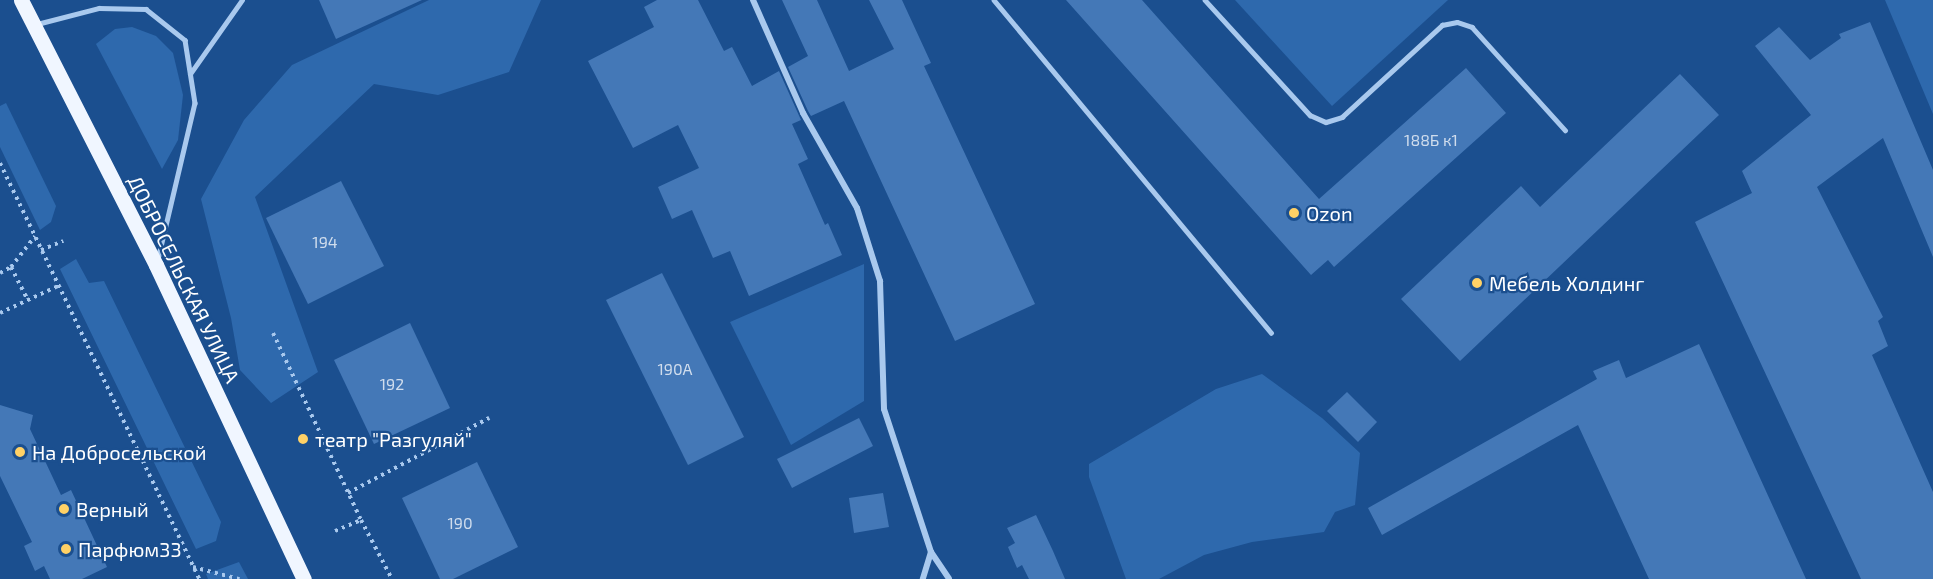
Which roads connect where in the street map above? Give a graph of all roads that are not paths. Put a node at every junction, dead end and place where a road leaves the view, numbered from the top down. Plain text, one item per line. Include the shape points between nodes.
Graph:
1 (21, 0) edge
2 (242, 0) edge
3 (753, 0) edge
4 (994, 0) edge
5 (1205, 0) edge
6 (33, 25) junction
7 (190, 74) junction
8 (1565, 130) dead end
9 (156, 264) junction
10 (1271, 333) dead end
11 (931, 552) junction
12 (304, 579) edge
13 (923, 579) edge
14 (949, 579) edge

1 - 6 main road, ДОБРОСЕЛЬСКАЯ УЛИЦА
2 - 7 lane
3 - 11 street via 803,113 856,208 880,281 884,409
4 - 10 lane
5 - 8 lane via 1310,114 1326,122 1341,117 1442,25 1456,22 1472,27
6 - 7 lane via 99,8 146,9 185,40
6 - 9 main road, ДОБРОСЕЛЬСКАЯ УЛИЦА
7 - 9 lane via 195,103
9 - 12 main road, ДОБРОСЕЛЬСКАЯ УЛИЦА
11 - 13 street
11 - 14 street

